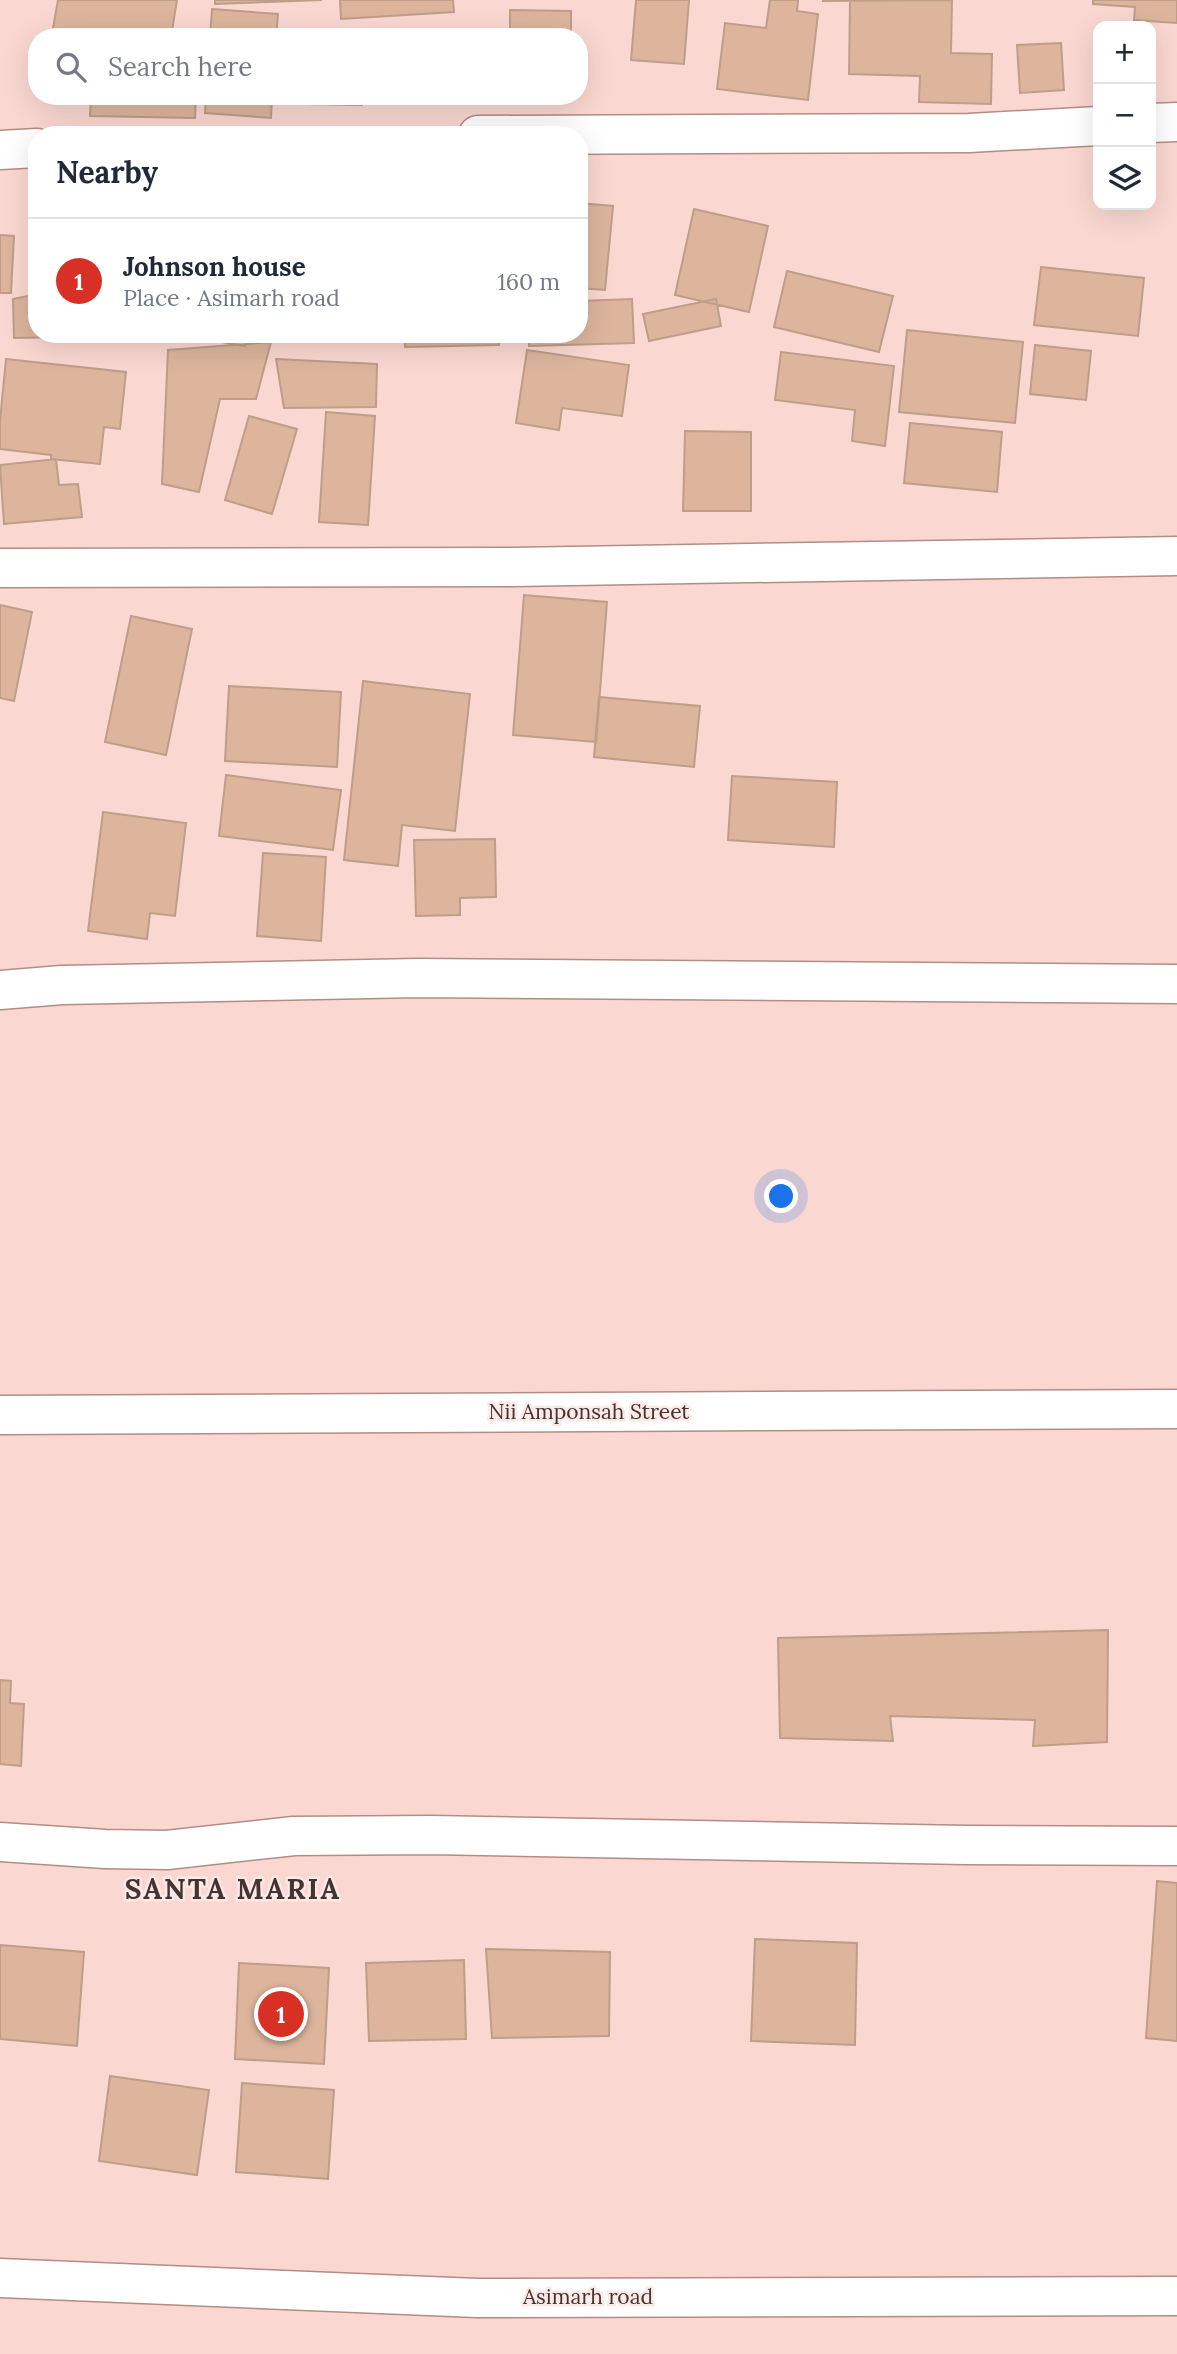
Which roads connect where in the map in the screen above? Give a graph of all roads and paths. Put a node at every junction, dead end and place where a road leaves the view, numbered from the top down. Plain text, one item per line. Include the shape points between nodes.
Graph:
1 (1177, 122) edge
2 (1156, 124) edge
3 (1093, 126) edge
4 (588, 135) edge
5 (28, 148) edge
6 (0, 150) edge
7 (1177, 556) edge
8 (0, 568) edge
9 (1177, 984) edge
10 (0, 990) edge
11 (1177, 1409) edge
12 (0, 1415) edge
13 (0, 1842) edge
14 (1177, 1846) edge
15 (0, 2278) edge
16 (1177, 2296) edge

1 - 2 street
3 - 4 street via 969,133
5 - 6 street
7 - 8 street via 513,567
9 - 10 street via 418,978
11 - 12 street, Nii Amponsah Street
13 - 14 street via 167,1850 294,1836 431,1835
15 - 16 street, Asimarh road via 477,2298

